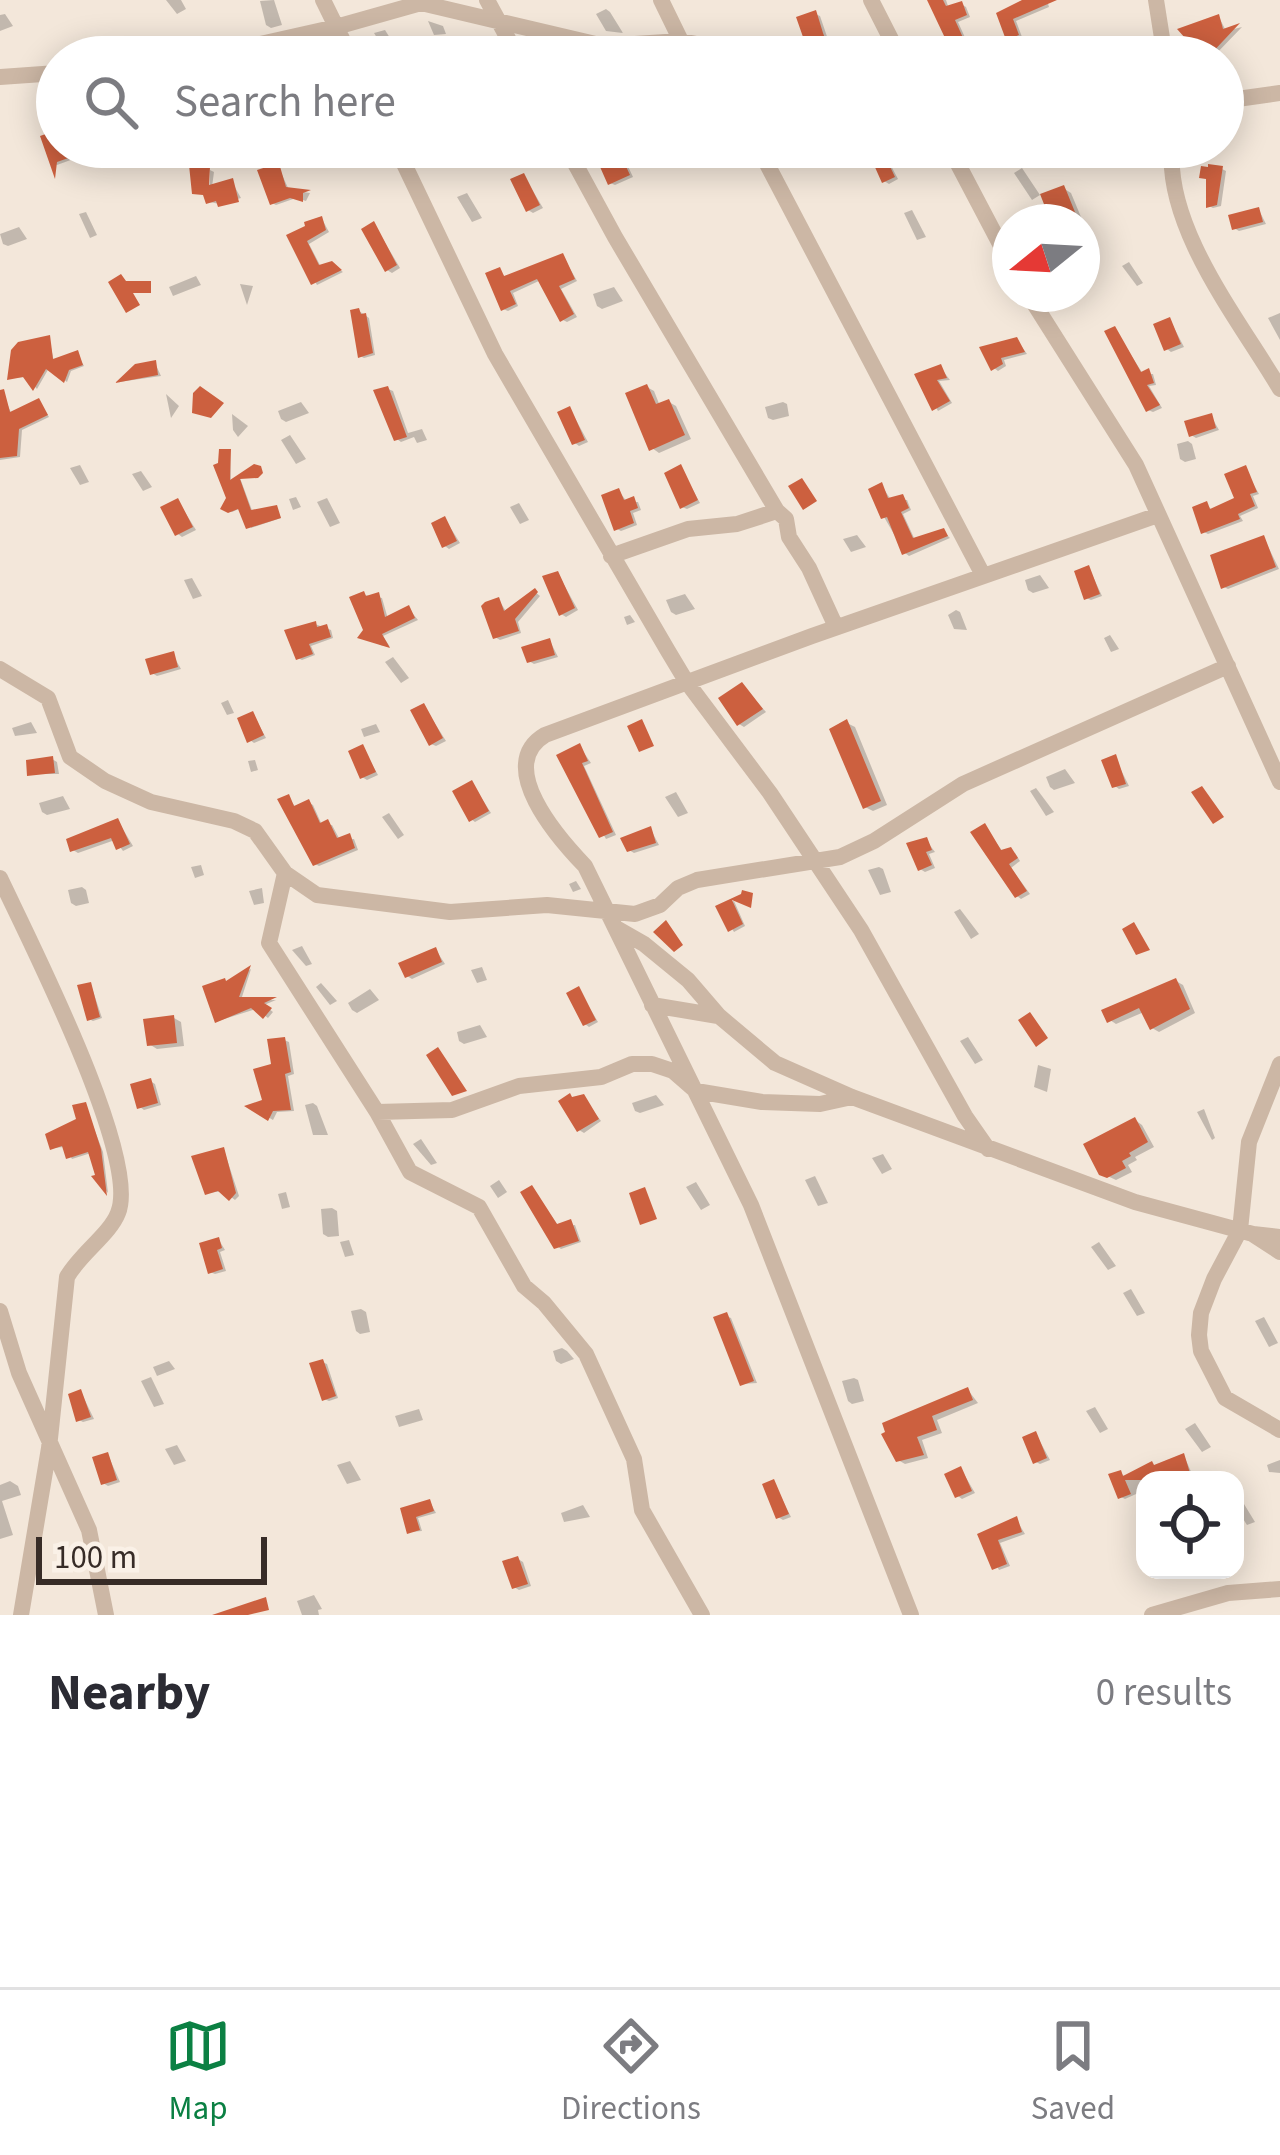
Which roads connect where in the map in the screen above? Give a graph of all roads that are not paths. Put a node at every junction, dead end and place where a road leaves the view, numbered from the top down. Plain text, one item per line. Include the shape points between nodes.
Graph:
1 (323, 0) edge
2 (487, 0) edge
3 (661, 0) edge
4 (871, 0) edge
5 (1156, 0) edge
6 (499, 21) junction
7 (336, 27) junction
8 (296, 36) edge
9 (340, 36) edge
10 (507, 36) edge
11 (562, 36) edge
12 (679, 36) edge
13 (889, 36) edge
14 (1162, 36) edge
15 (36, 74) edge
16 (0, 77) edge
17 (1280, 93) edge
18 (1244, 98) edge
19 (406, 168) edge
20 (577, 168) edge
21 (769, 168) edge
22 (960, 168) edge
23 (1171, 168) edge
24 (992, 229) edge
25 (1038, 312) edge
26 (1280, 389) edge
27 (777, 511) junction
28 (1157, 515) junction
29 (611, 556) junction
30 (983, 575) junction
31 (836, 627) junction
32 (1228, 666) junction
33 (0, 669) edge
34 (686, 681) junction
35 (1280, 782) edge
36 (817, 862) junction
37 (285, 874) junction
38 (0, 878) edge
39 (612, 920) junction
40 (652, 1005) junction
41 (719, 1016) junction
42 (1280, 1064) edge
43 (696, 1091) junction
44 (853, 1097) junction
45 (377, 1112) junction
46 (988, 1149) junction
47 (1246, 1232) junction
48 (1280, 1237) edge
49 (1280, 1252) edge
50 (0, 1311) edge
51 (1280, 1430) edge
52 (49, 1448) junction
53 (1280, 1589) edge
54 (21, 1615) edge
55 (106, 1615) edge
56 (701, 1615) edge
57 (911, 1615) edge
58 (1152, 1615) edge

1 - 7 street
2 - 6 street
3 - 12 street
4 - 13 street
5 - 14 street
6 - 7 street via 422,3
6 - 10 street
6 - 11 street
7 - 8 street
7 - 9 street
15 - 16 street
17 - 18 street
19 - 29 street via 495,354
20 - 27 street
21 - 30 street
22 - 24 street
23 - 26 street via 1198,252
25 - 28 street via 1136,465
27 - 29 street
27 - 31 street
28 - 30 street
28 - 32 street
29 - 34 street
30 - 31 street
31 - 34 street
32 - 35 street
32 - 36 street via 963,784 874,841
33 - 37 street via 48,698 70,757 151,802 255,831
34 - 36 street
34 - 39 street via 544,735 524,756 550,827 585,866
36 - 39 street via 697,880 660,905
36 - 46 street
37 - 39 street via 317,895 378,904 450,912 547,905
37 - 45 street via 269,943
38 - 52 street via 74,1031 120,1194 116,1219 67,1277
39 - 40 street
39 - 41 street via 688,980
40 - 41 street
40 - 43 street
41 - 44 street via 775,1063
42 - 47 street via 1249,1142
43 - 44 street via 801,1104
43 - 45 street via 673,1071 632,1064 601,1077 519,1086 452,1110
43 - 57 street via 751,1205
44 - 46 street
45 - 56 street via 410,1172 479,1207 524,1286 578,1341 634,1459 642,1510
46 - 47 street
47 - 48 street
47 - 49 street
47 - 51 street via 1201,1313 1201,1351 1225,1399
50 - 52 street
52 - 54 street
52 - 55 street via 89,1530
53 - 58 street via 1228,1593

